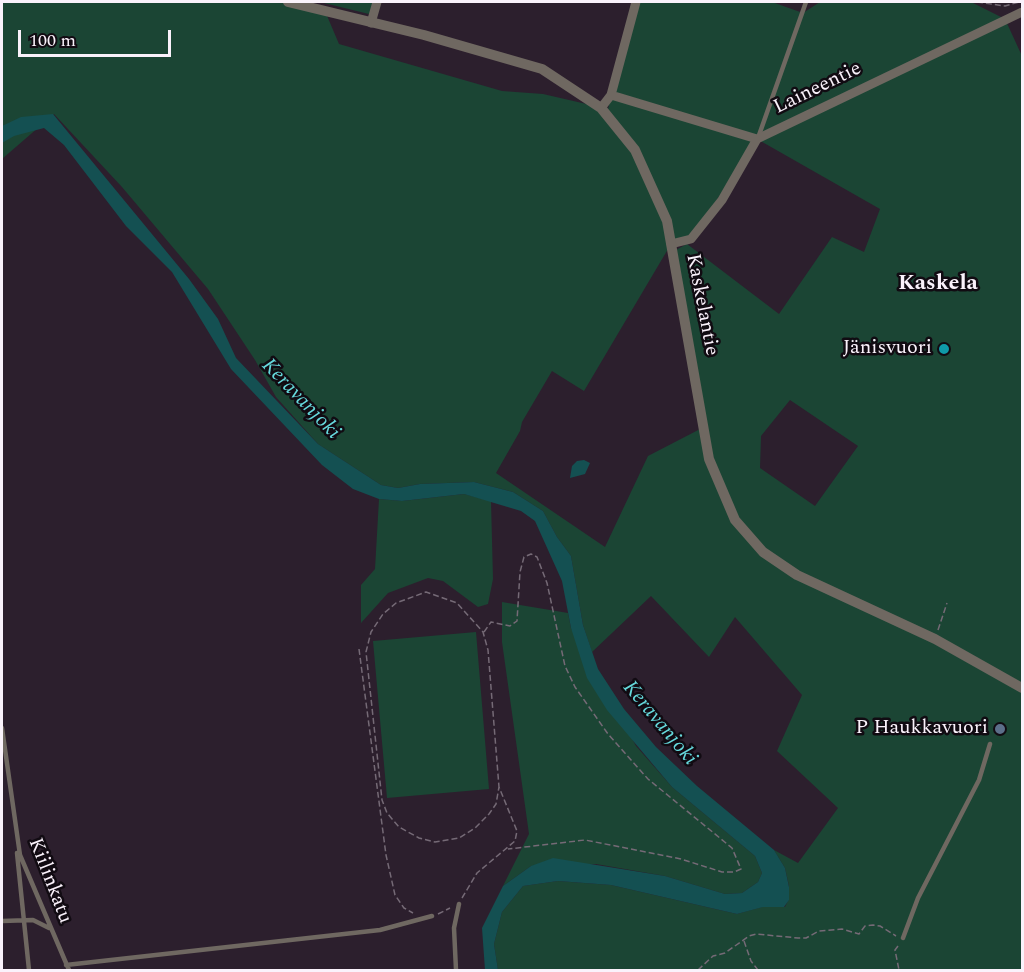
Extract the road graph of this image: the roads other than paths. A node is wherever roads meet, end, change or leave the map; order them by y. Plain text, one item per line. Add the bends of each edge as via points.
1 (288, 2) edge
2 (377, 2) edge
3 (636, 2) edge
4 (806, 2) edge
5 (1023, 12) edge
6 (371, 22) junction
7 (611, 95) junction
8 (601, 108) junction
9 (757, 139) junction
10 (671, 244) junction
11 (1023, 688) edge
12 (2, 728) edge
13 (990, 744) dead end
14 (15, 836) junction
15 (459, 904) road end
16 (432, 916) road end
17 (25, 920) junction
18 (2, 921) edge
19 (51, 930) junction
20 (903, 938) road end
21 (67, 968) edge
22 (29, 970) edge
23 (456, 970) edge

1 - 6 street, Kaskelantie
2 - 6 street
3 - 7 street
4 - 9 lane
5 - 9 street, Laineentie
6 - 8 street, Kaskelantie via 542,69
7 - 8 street
7 - 9 street
8 - 10 street, Kaskelantie via 635,150 667,221
9 - 10 street via 722,200 691,239
10 - 11 street, Kaskelantie via 709,459 735,520 763,552 797,575 934,639
12 - 14 lane, Kiilinkatu
13 - 20 lane via 979,780 918,898
14 - 17 lane
14 - 19 lane, Kiilinkatu
15 - 23 lane via 454,928
16 - 21 lane via 380,930
17 - 18 lane
17 - 19 lane
17 - 22 lane
19 - 21 lane, Kiilinkatu

